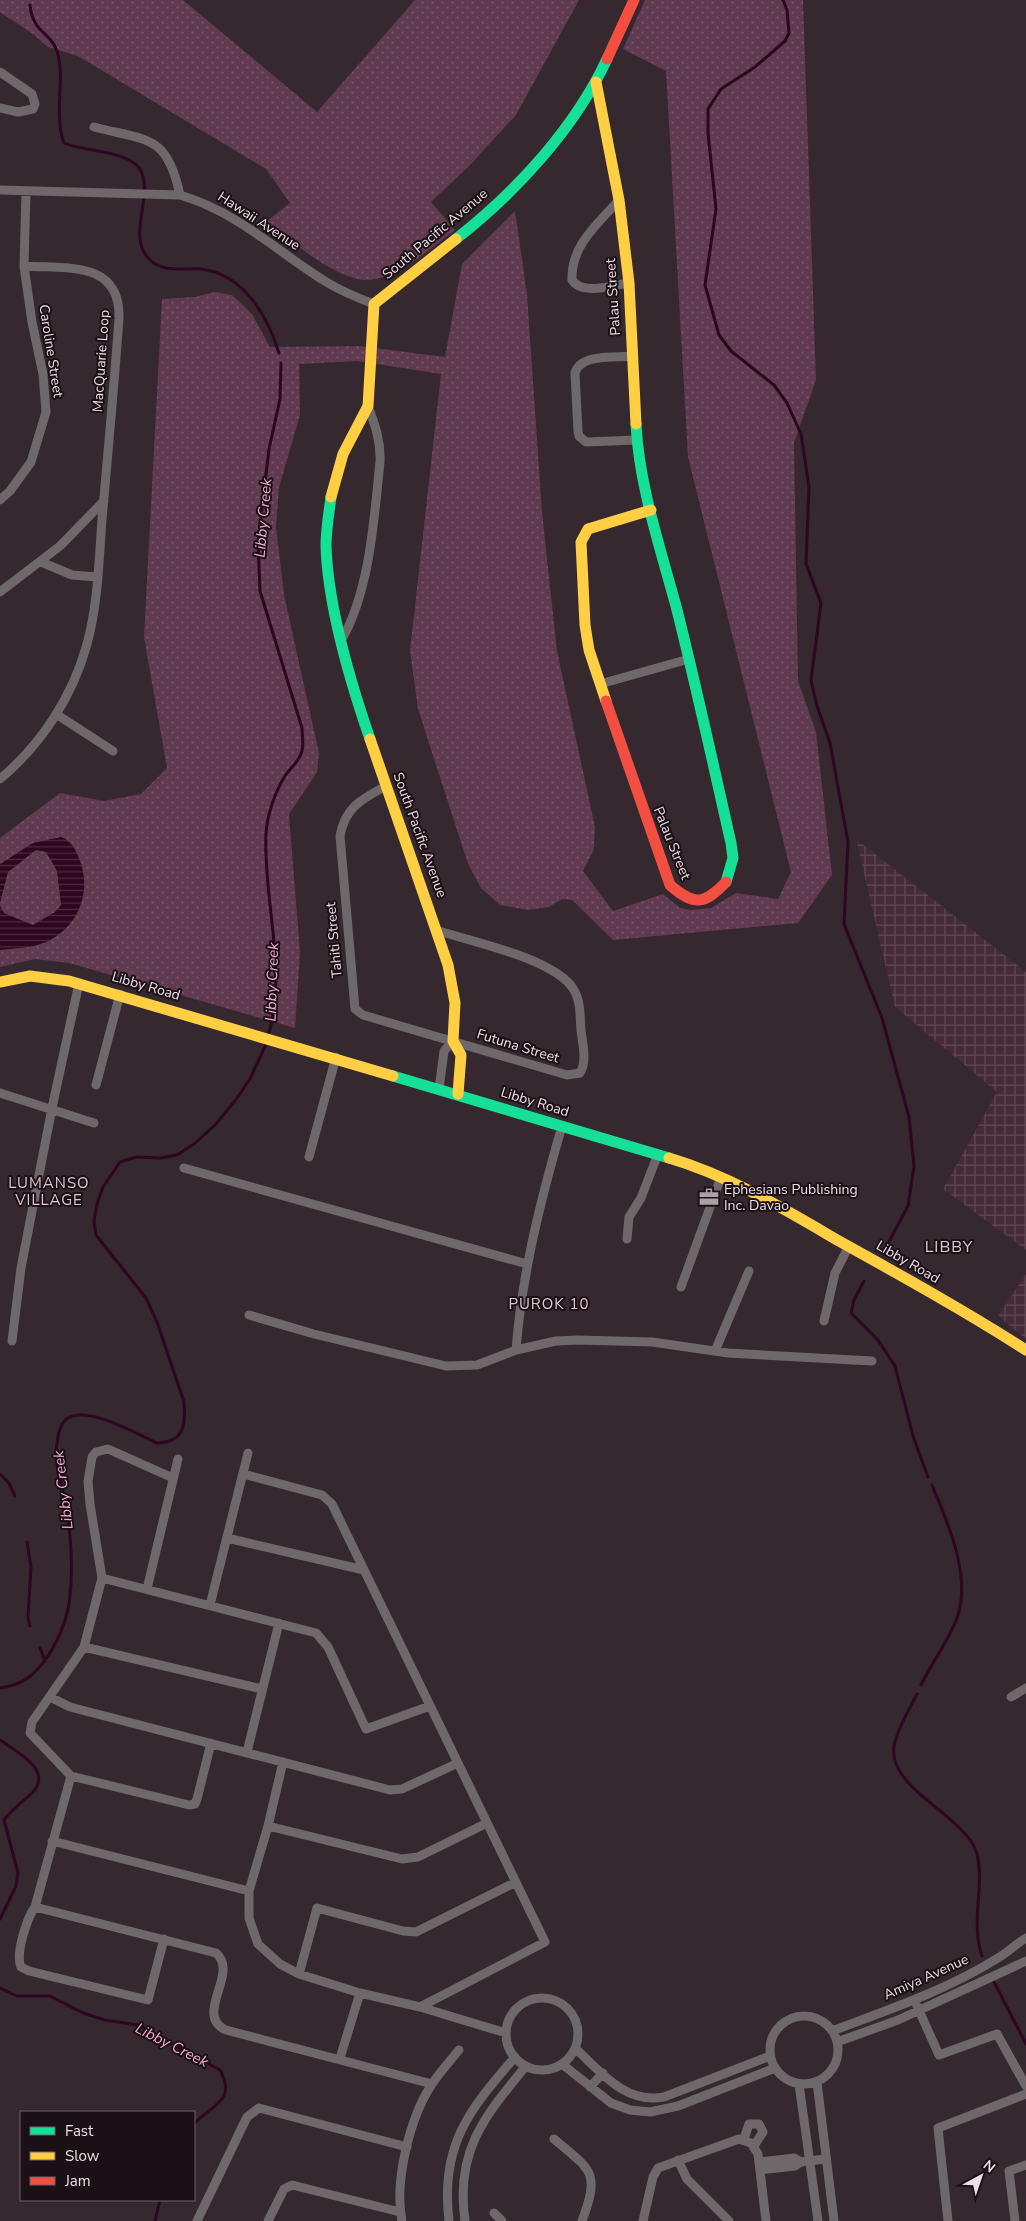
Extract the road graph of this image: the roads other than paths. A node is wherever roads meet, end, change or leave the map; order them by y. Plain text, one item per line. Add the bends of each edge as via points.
1 (634, 0) edge
2 (0, 72) edge
3 (596, 82) junction
4 (0, 108) edge
5 (94, 126) dead end
6 (0, 190) edge
7 (26, 192) junction
8 (180, 196) junction
9 (618, 200) junction
10 (24, 266) junction
11 (629, 283) junction
12 (374, 304) junction
13 (632, 356) junction
14 (368, 406) junction
15 (637, 440) junction
16 (0, 500) edge
17 (104, 501) junction
18 (651, 510) junction
19 (41, 562) junction
20 (97, 577) junction
21 (0, 592) edge
22 (342, 641) junction
23 (689, 659) junction
24 (600, 684) junction
25 (56, 714) junction
26 (113, 751) dead end
27 (0, 779) edge
28 (386, 786) junction
29 (438, 931) junction
30 (0, 982) edge
31 (79, 983) junction
32 (120, 994) junction
33 (453, 1041) junction
34 (336, 1057) junction
35 (96, 1085) dead end
36 (439, 1089) junction
37 (0, 1093) edge
38 (458, 1094) junction
39 (52, 1108) junction
40 (94, 1123) dead end
41 (562, 1126) junction
42 (658, 1154) junction
43 (309, 1157) dead end
44 (184, 1168) dead end
45 (721, 1177) junction
46 (627, 1239) dead end
47 (849, 1246) junction
48 (527, 1264) junction
49 (749, 1271) dead end
50 (681, 1287) dead end
51 (249, 1316) dead end
52 (824, 1321) dead end
53 (12, 1341) dead end
54 (516, 1350) junction
55 (1026, 1350) edge
56 (715, 1352) junction
57 (872, 1361) dead end
58 (248, 1453) dead end
59 (178, 1459) dead end
60 (243, 1474) junction
61 (173, 1478) junction
62 (227, 1538) junction
63 (364, 1570) junction
64 (102, 1578) junction
65 (147, 1589) junction
66 (210, 1605) junction
67 (279, 1622) junction
68 (84, 1646) junction
69 (1026, 1688) edge
70 (262, 1689) junction
71 (50, 1697) junction
72 (1011, 1698) dead end
73 (430, 1706) junction
74 (211, 1743) junction
75 (247, 1752) junction
76 (283, 1762) junction
77 (458, 1763) junction
78 (71, 1776) junction
79 (487, 1823) junction
80 (268, 1826) junction
81 (52, 1841) junction
82 (516, 1882) junction
83 (249, 1891) junction
84 (35, 1907) junction
85 (164, 1938) junction
86 (1026, 1938) edge
87 (1026, 1961) edge
88 (299, 1974) junction
89 (360, 1992) junction
90 (914, 1999) junction
91 (420, 2007) junction
92 (919, 2011) junction
93 (832, 2031) junction
94 (506, 2033) junction
95 (837, 2042) junction
96 (575, 2048) junction
97 (459, 2050) dead end
98 (770, 2056) junction
99 (340, 2058) junction
100 (515, 2058) junction
101 (562, 2064) junction
102 (526, 2066) junction
103 (775, 2068) junction
104 (602, 2073) junction
105 (612, 2082) junction
106 (816, 2082) junction
107 (432, 2084) junction
108 (799, 2084) junction
109 (1026, 2086) edge
110 (590, 2088) junction
111 (1026, 2094) edge
112 (602, 2096) junction
113 (820, 2107) junction
114 (802, 2108) junction
115 (822, 2133) junction
116 (806, 2135) junction
117 (554, 2139) dead end
118 (744, 2139) junction
119 (754, 2146) junction
120 (407, 2147) junction
121 (826, 2159) junction
122 (678, 2160) junction
123 (811, 2160) junction
124 (1026, 2165) edge
125 (760, 2166) junction
126 (494, 2213) dead end
127 (401, 2217) edge
128 (197, 2221) edge
129 (268, 2221) edge
130 (450, 2221) edge
131 (465, 2221) edge
132 (502, 2221) edge
133 (582, 2221) edge
134 (643, 2221) edge
135 (730, 2221) edge
136 (766, 2221) edge
137 (818, 2221) edge
138 (834, 2221) edge
139 (948, 2221) edge
140 (1015, 2221) edge

1 - 3 street, South Pacific Avenue
2 - 4 street via 32,94 35,104 33,109 24,112
3 - 9 street, Palau Street
3 - 12 street, South Pacific Avenue via 577,114 547,151 479,221
5 - 8 street via 159,147 171,162
6 - 7 street, Hawaii Avenue
7 - 8 street, Hawaii Avenue
7 - 10 street, Caroline Street
8 - 12 street, Hawaii Avenue via 206,203 227,214 328,283
9 - 11 street, Palau Street
9 - 11 street via 578,248 571,265 572,280 584,288
10 - 16 street, Caroline Street via 43,374 46,412 31,462 10,492
10 - 17 street, MacQuarie Loop via 94,272 108,281 117,295 119,319
11 - 13 street, Palau Street
12 - 14 street, South Pacific Avenue
13 - 15 street, Palau Street
13 - 15 street via 586,360 579,365 575,373 578,431 586,442
14 - 22 street, South Pacific Avenue via 381,446 378,483 361,596
14 - 22 street, South Pacific Avenue via 343,454 330,498 326,544 328,570
15 - 18 street, Palau Street
17 - 19 street
17 - 20 street, MacQuarie Loop
18 - 23 street, Palau Street
18 - 24 street, Palau Street via 591,527 583,534 586,636
19 - 20 street via 62,572
19 - 21 street
20 - 25 street, MacQuarie Loop via 88,643
22 - 28 street, South Pacific Avenue via 357,702
23 - 24 street
23 - 24 street, Palau Street via 733,858 728,880 711,898 703,901 684,898 670,885
25 - 26 street
25 - 27 street, MacQuarie Loop via 46,732 21,762
28 - 29 street, South Pacific Avenue
28 - 33 street, Tahiti Street via 351,809 343,821 340,836 354,1006 363,1015
29 - 33 street, South Pacific Avenue via 454,986 456,1016
29 - 33 street, Futuna Street via 536,962 568,982 577,997 583,1067 580,1072 568,1076
30 - 31 street, Libby Road via 32,975
31 - 32 street, Libby Road
31 - 39 street
32 - 34 street, Libby Road
32 - 35 street
33 - 36 street, South Pacific Avenue via 444,1051
33 - 38 street, South Pacific Avenue via 461,1055
34 - 36 street, Libby Road
34 - 43 street
36 - 38 street, Libby Road
37 - 39 street
38 - 41 street, Libby Road
39 - 40 street
39 - 53 street
41 - 42 street, Libby Road
41 - 48 street
42 - 45 street, Libby Road
42 - 46 street via 641,1198 629,1217
44 - 48 street
45 - 47 street, Libby Road
45 - 50 street
47 - 52 street via 835,1273
47 - 55 street, Libby Road
48 - 54 street
49 - 56 street
51 - 54 street via 446,1366 477,1365
54 - 56 street via 556,1341 578,1340 652,1342
56 - 57 street
58 - 60 street
59 - 61 street
60 - 62 street
60 - 63 street via 326,1498 332,1504
61 - 64 street via 108,1449 96,1452 92,1457 88,1481
61 - 65 street
62 - 63 street
62 - 66 street
63 - 73 street
64 - 65 street
64 - 68 street
65 - 66 street
66 - 67 street
67 - 70 street
67 - 73 street via 309,1630 326,1642 366,1729
68 - 70 street
68 - 71 street
69 - 72 street
70 - 75 street
71 - 74 street via 70,1707
71 - 78 street via 32,1722 30,1733
73 - 77 street
74 - 75 street
74 - 78 street via 197,1799 192,1805
75 - 76 street
76 - 77 street via 390,1790 402,1788
76 - 80 street
77 - 79 street
78 - 81 street
79 - 80 street via 418,1857 402,1859
79 - 82 street
80 - 83 street
81 - 83 street
81 - 84 street
82 - 88 street via 416,1932 316,1908
82 - 91 street via 545,1942
83 - 88 street via 249,1918 258,1944 280,1964
84 - 85 street
84 - 85 street via 26,1924 19,1959 21,1967 130,1996 148,2000
85 - 99 street via 207,1949 221,1958 223,1968 213,2016 216,2025
86 - 90 street, Amiya Avenue via 996,1960
87 - 92 street, Amiya Avenue
88 - 89 street
89 - 91 street
89 - 99 street
90 - 92 street
90 - 93 street, Amiya Avenue
91 - 94 street
92 - 95 street, Amiya Avenue
92 - 109 street via 939,2055 997,2034
93 - 95 street
93 - 98 street via 811,2017 787,2020 775,2032
94 - 96 street via 512,2015 526,2002 554,2000 563,2005 575,2020 578,2039
94 - 100 street
95 - 106 street via 834,2066
96 - 101 street
96 - 104 street
97 - 107 street
98 - 103 street
98 - 105 street via 656,2098 637,2097
99 - 107 street
100 - 102 street
100 - 130 street via 474,2106 459,2136 447,2189
101 - 102 street via 544,2070
101 - 110 street
102 - 131 street via 487,2114 473,2141 462,2190
103 - 108 street via 785,2078
103 - 112 street via 658,2111 630,2110
104 - 105 street
104 - 110 street
105 - 112 street
106 - 108 street
106 - 113 street
107 - 120 street
108 - 114 street
110 - 112 street
111 - 139 street via 938,2128
113 - 114 street
113 - 115 street
114 - 116 street
115 - 116 street
115 - 121 street
116 - 123 street
117 - 133 street via 590,2174 592,2191
118 - 119 street
118 - 119 street via 750,2124 759,2124 763,2132
118 - 122 street
119 - 125 street
120 - 127 street via 403,2163
120 - 128 street via 259,2108 247,2117
121 - 123 street
121 - 138 street
122 - 134 street via 656,2170
122 - 135 street via 687,2179
123 - 125 street via 795,2166
123 - 137 street
124 - 140 street via 1010,2171
125 - 136 street
126 - 132 street
127 - 129 street via 292,2185 284,2190

